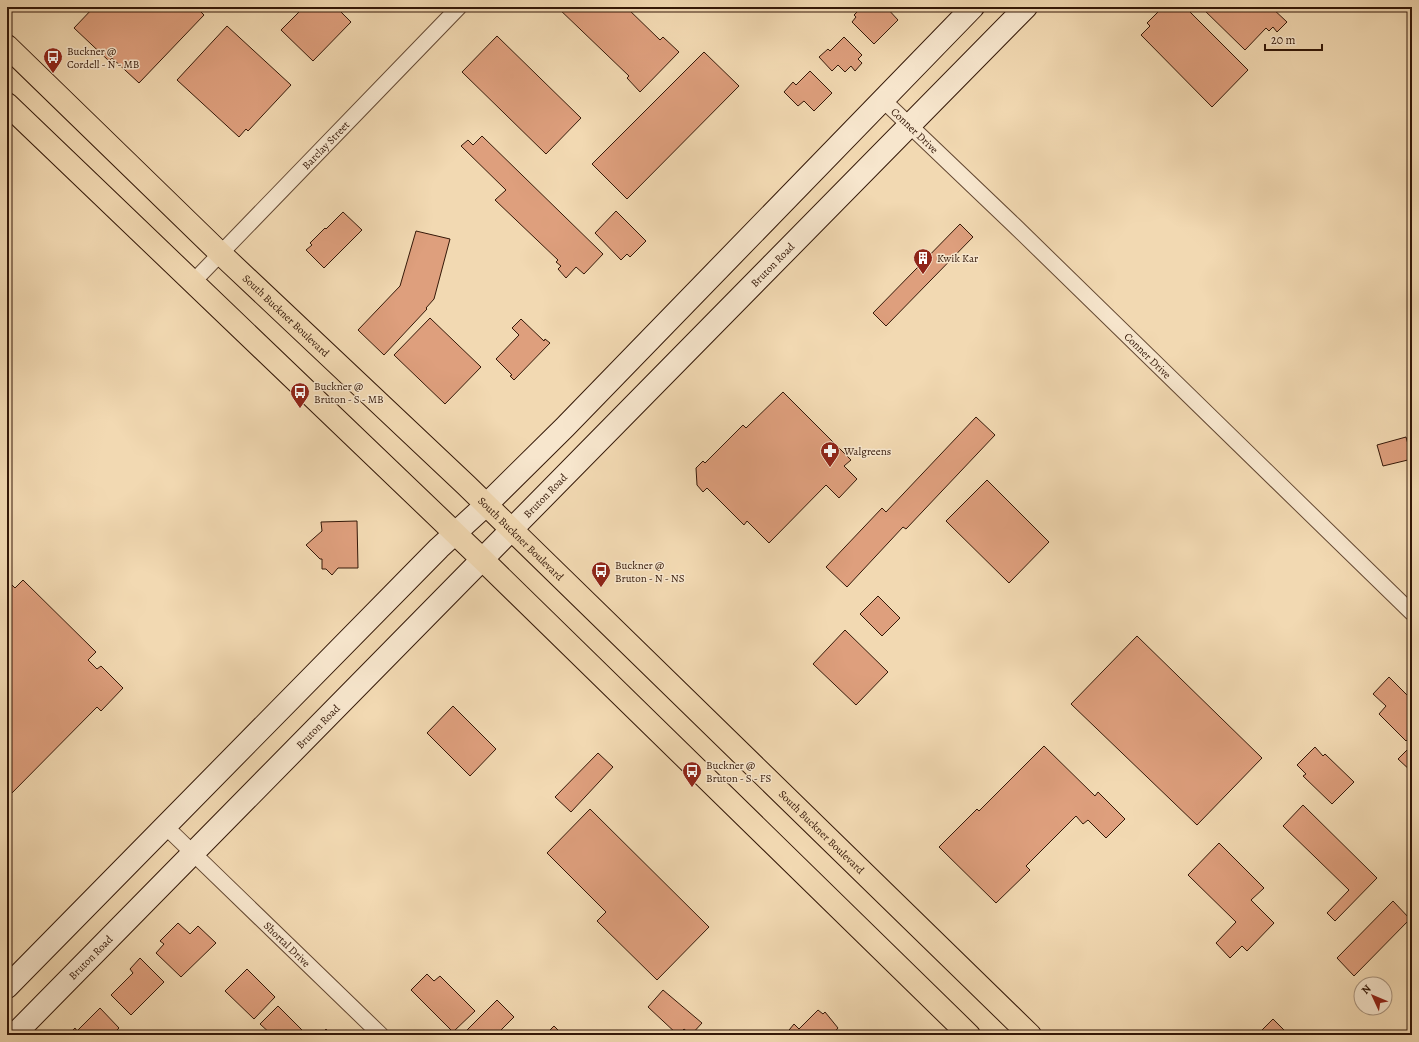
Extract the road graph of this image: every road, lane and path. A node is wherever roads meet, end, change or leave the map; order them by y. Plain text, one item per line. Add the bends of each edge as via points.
1 (459, 7) edge
2 (973, 7) edge
3 (1017, 10) edge
4 (7, 46) edge
5 (882, 100) junction
6 (7, 104) edge
7 (910, 126) junction
8 (220, 254) junction
9 (192, 283) junction
10 (486, 505) junction
11 (512, 530) junction
12 (456, 534) junction
13 (483, 560) junction
14 (1412, 613) edge
15 (165, 826) junction
16 (193, 854) junction
17 (7, 987) edge
18 (14, 1035) edge
19 (381, 1035) edge
20 (969, 1035) edge
21 (1030, 1035) edge

1 - 8 street, Barclay Street
2 - 5 main road
3 - 7 main road, Bruton Road
4 - 8 main road, South Buckner Boulevard
5 - 7 street, Conner Drive
5 - 10 main road
6 - 9 main road
7 - 11 main road, Bruton Road
7 - 14 street, Conner Drive
8 - 9 street, Barclay Street
8 - 10 main road, South Buckner Boulevard
9 - 12 main road
10 - 11 main road, South Buckner Boulevard
10 - 12 main road
11 - 13 main road, Bruton Road
11 - 21 main road, South Buckner Boulevard
12 - 13 main road
12 - 15 main road via 439,548
13 - 16 main road, Bruton Road
13 - 20 main road
15 - 16 street, Shortal Drive
15 - 17 main road
16 - 18 main road, Bruton Road
16 - 19 street, Shortal Drive

